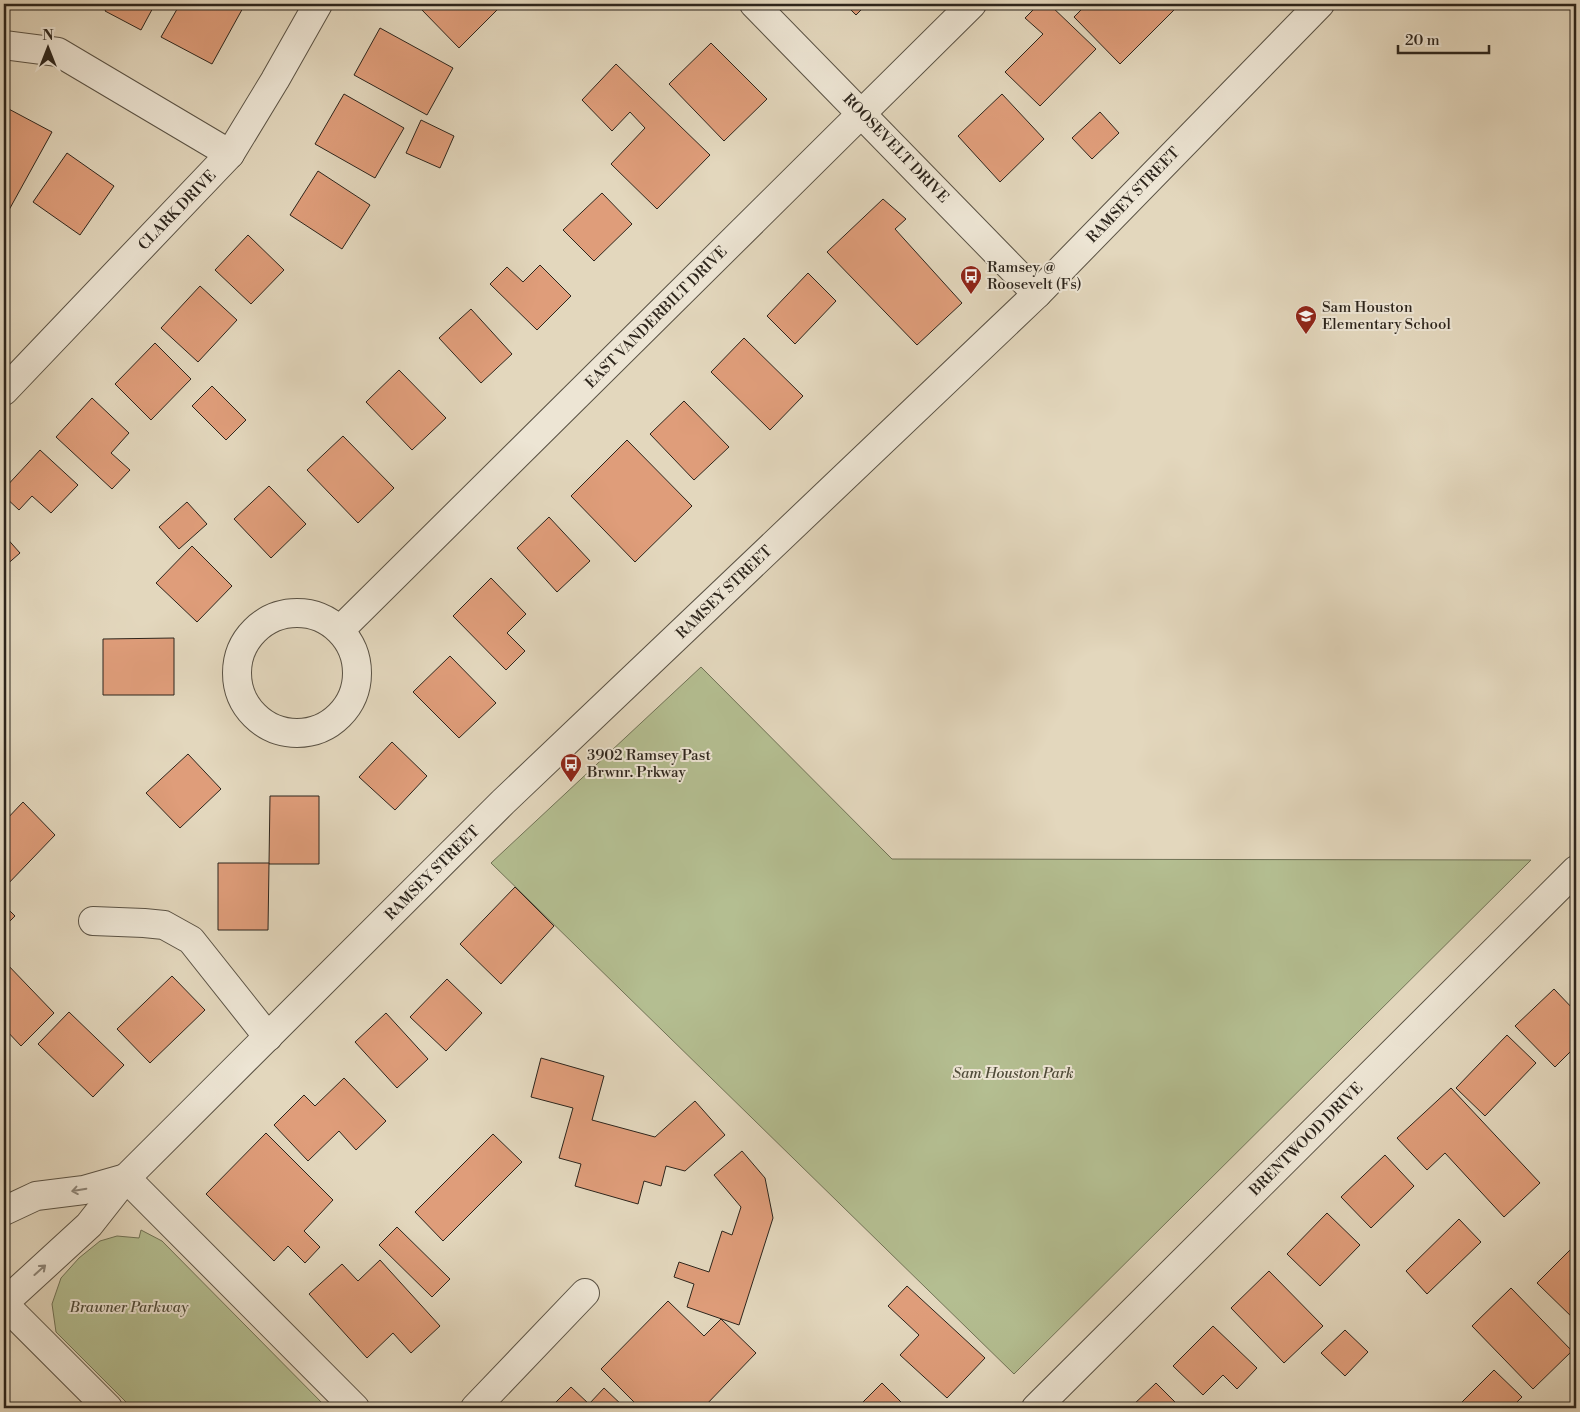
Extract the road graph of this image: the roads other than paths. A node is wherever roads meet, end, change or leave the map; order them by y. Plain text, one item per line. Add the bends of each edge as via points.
1 (318, 4) edge
2 (754, 4) edge
3 (972, 4) edge
4 (1320, 4) edge
5 (4, 45) edge
6 (861, 112) junction
7 (230, 154) junction
8 (1037, 294) junction
9 (4, 391) edge
10 (340, 630) junction
11 (1576, 870) edge
12 (93, 921) dead end
13 (268, 1037) junction
14 (126, 1178) junction
15 (4, 1211) edge
16 (585, 1293) dead end
17 (4, 1303) edge
18 (108, 1408) edge
19 (354, 1408) edge
20 (474, 1408) edge
21 (1036, 1408) edge

1 - 7 street, CLARK DRIVE
2 - 6 street, ROOSEVELT DRIVE
3 - 6 street, EAST VANDERBILT DRIVE
4 - 8 street, RAMSEY STREET
5 - 7 street via 58,52
6 - 8 street, ROOSEVELT DRIVE
6 - 10 street, EAST VANDERBILT DRIVE
7 - 9 street, CLARK DRIVE
8 - 13 street, RAMSEY STREET via 503,802
10 - 10 street via 327,620 310,614 276,616 261,624 240,652 236,669 244,702 254,716 284,732 318,730 334,722 346,709 358,677 357,660 351,644
11 - 21 street, BRENTWOOD DRIVE
12 - 13 street via 164,925 191,940
13 - 14 street, RAMSEY STREET
14 -> 15 street, RAMSEY STREET via 84,1190 36,1196
17 -> 14 street, RAMSEY STREET via 89,1225
14 - 19 street
16 - 20 street
17 - 18 street

